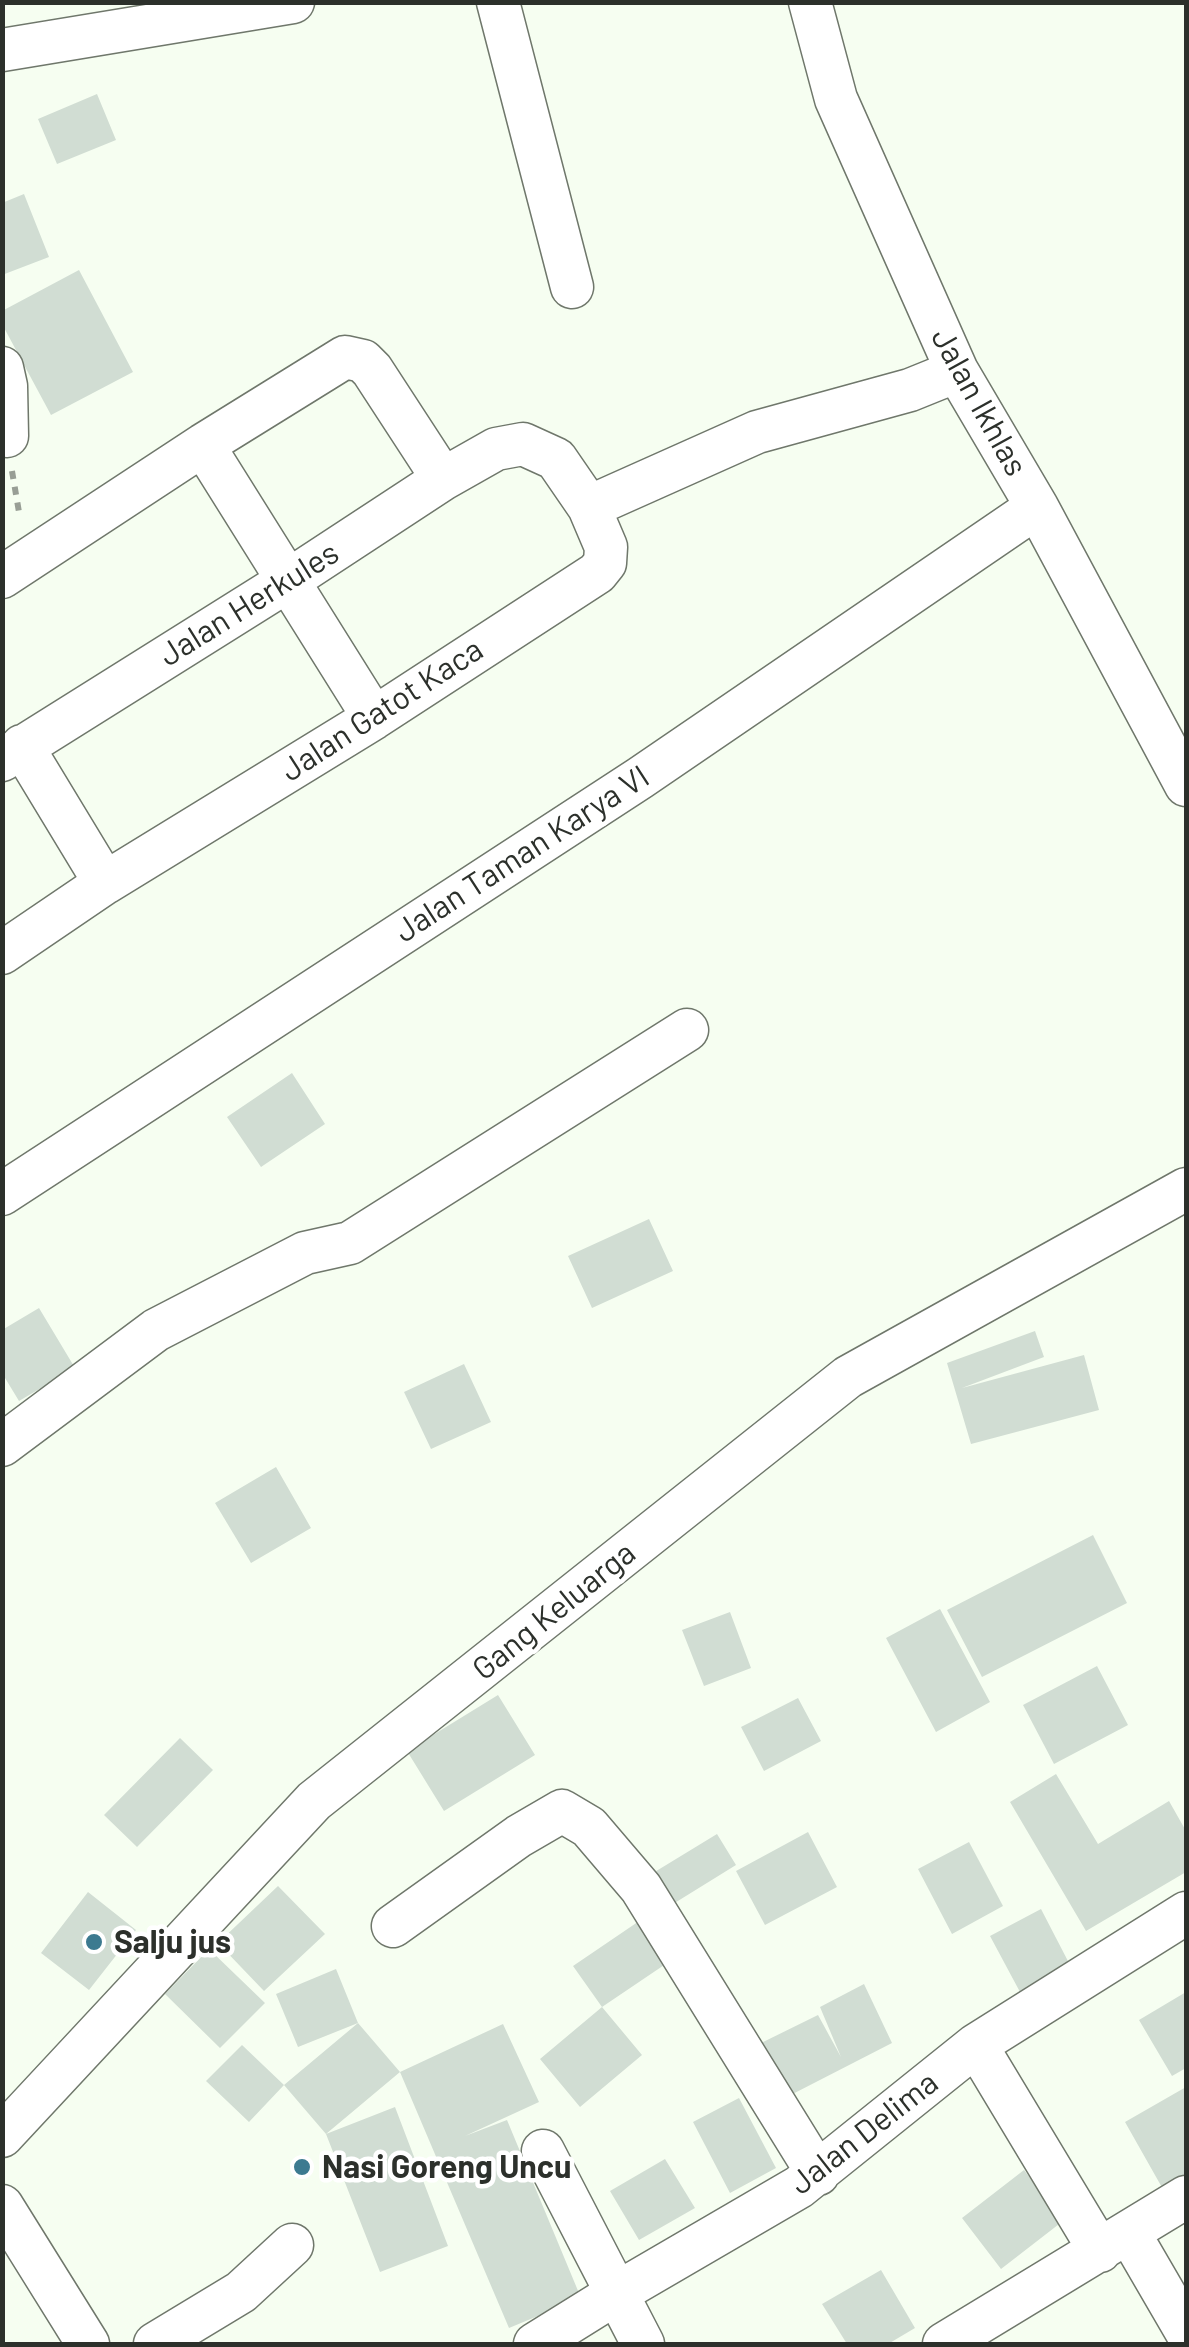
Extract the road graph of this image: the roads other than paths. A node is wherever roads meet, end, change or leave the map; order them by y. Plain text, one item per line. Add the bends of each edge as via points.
1 (294, 2) edge
2 (498, 2) edge
3 (810, 2) edge
4 (2, 50) edge
5 (572, 287) dead end
6 (2, 368) edge
7 (957, 371) junction
8 (6, 436) road end
9 (203, 445) junction
10 (496, 449) joint
11 (443, 479) junction
12 (589, 507) junction
13 (1037, 507) junction
14 (17, 554) edge
15 (289, 580) junction
16 (374, 718) junction
17 (12, 753) edge
18 (1186, 785) edge
19 (105, 883) junction
20 (2, 952) edge
21 (686, 1030) dead end
22 (1186, 1189) edge
23 (2, 1194) edge
24 (2, 1445) edge
25 (1186, 1913) edge
26 (393, 1926) dead end
27 (976, 2044) junction
28 (2, 2136) edge
29 (543, 2151) dead end
30 (818, 2174) junction
31 (1186, 2197) edge
32 (2, 2206) edge
33 (1115, 2242) junction
34 (292, 2245) dead end
35 (616, 2293) junction
36 (1186, 2332) edge
37 (88, 2344) edge
38 (156, 2344) edge
39 (535, 2344) edge
40 (643, 2344) edge
41 (944, 2344) edge

1 - 4 street
2 - 5 street
3 - 7 street, Jalan Ikhlas via 836,99
6 - 8 street
7 - 12 street via 757,432
7 - 13 street, Jalan Ikhlas
9 - 11 street via 355,357 372,370
9 - 14 street
9 - 15 street
10 - 11 street, Jalan Herkules
10 - 12 street, Jalan Gatot Kaca via 523,444 542,450 556,459
11 - 15 street, Jalan Herkules
12 - 16 street, Jalan Gatot Kaca via 606,547 606,563 596,573
13 - 18 street, Jalan Ikhlas
13 - 23 street, Jalan Taman Karya VI via 640,778
15 - 16 street
15 - 17 street, Jalan Herkules
16 - 19 street, Jalan Gatot Kaca
17 - 19 street
19 - 20 street, Jalan Gatot Kaca
21 - 24 street via 350,1244 305,1253 156,1330
22 - 28 street, Gang Keluarga via 848,1376 314,1801
25 - 27 street, Jalan Delima
26 - 30 street via 562,1811 589,1827 641,1888
27 - 30 street, Jalan Delima
27 - 33 street
29 - 35 street
30 - 35 street, Jalan Delima
31 - 33 street
32 - 37 street
33 - 36 street
33 - 41 street
34 - 38 street via 241,2292
35 - 39 street, Jalan Delima
35 - 40 street

